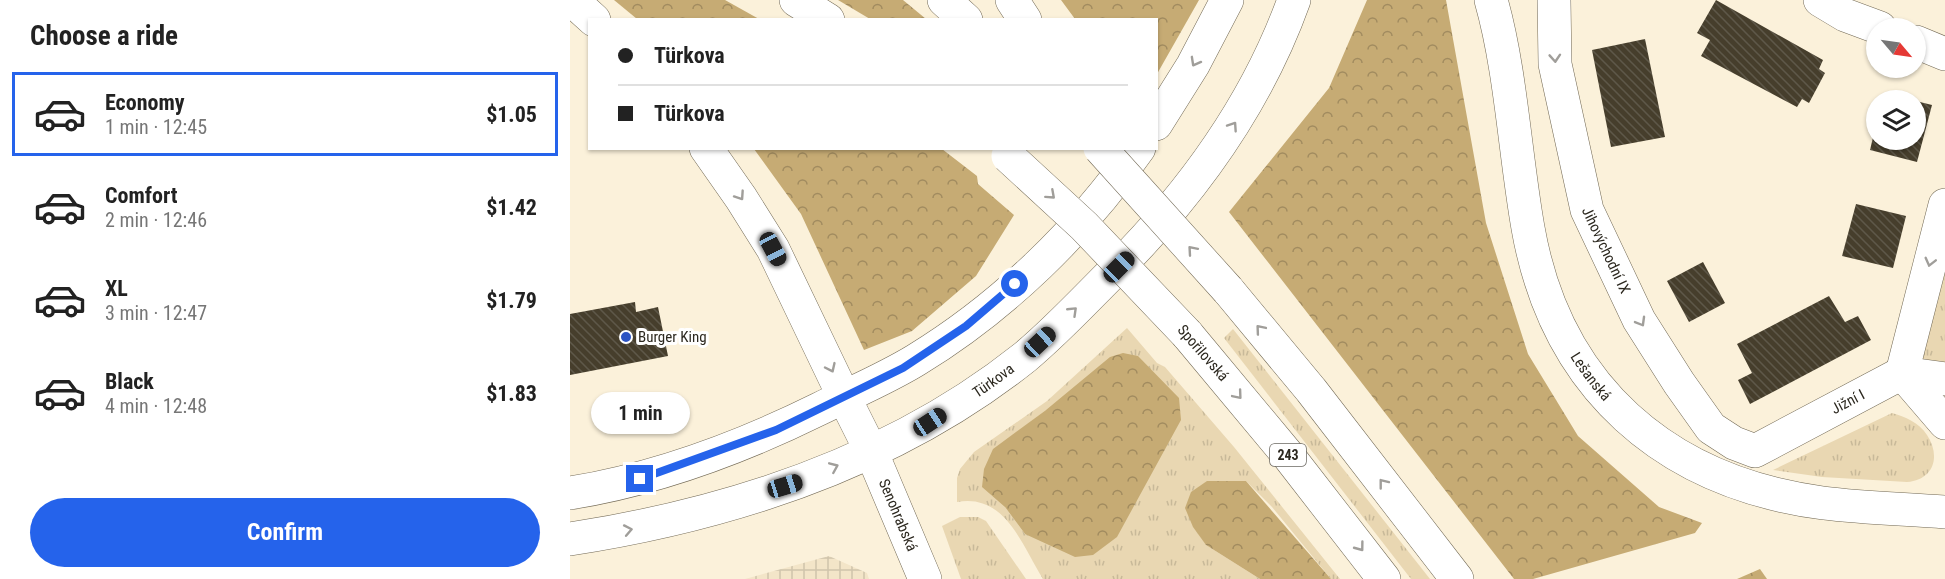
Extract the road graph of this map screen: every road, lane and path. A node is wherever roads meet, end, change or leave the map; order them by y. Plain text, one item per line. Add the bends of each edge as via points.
1 (572, 0) edge
2 (796, 0) edge
3 (944, 0) edge
4 (1012, 0) edge
5 (1227, 0) edge
6 (1294, 0) edge
7 (1491, 0) edge
8 (1554, 0) edge
9 (1821, 0) edge
10 (592, 18) edge
11 (825, 18) edge
12 (964, 18) edge
13 (1024, 18) edge
14 (1866, 23) edge
15 (1926, 46) edge
16 (1945, 54) edge
17 (1158, 121) edge
18 (707, 150) edge
19 (1102, 150) edge
20 (1117, 150) edge
21 (1138, 150) edge
22 (1003, 152) edge
23 (1945, 205) edge
24 (1157, 210) junction
25 (1902, 373) junction
26 (1945, 379) edge
27 (844, 397) junction
28 (1945, 423) edge
29 (871, 451) junction
30 (1755, 451) joint
31 (570, 493) edge
32 (1945, 512) edge
33 (570, 539) edge
34 (926, 579) edge
35 (1384, 579) edge
36 (1457, 579) edge

1 - 10 main road
2 - 11 main road
3 - 12 main road
4 - 13 main road
5 -> 17 main road
29 -> 6 main road, Türkova via 930,422 1026,356 1151,234 1199,174 1251,98
7 - 32 main road, Lešanská via 1528,230 1545,294 1590,380 1617,411 1654,441 1691,463 1760,490 1822,502
8 -> 30 main road, Jihovýchodní IX via 1555,64 1587,210 1639,320 1711,429
9 - 14 main road
15 - 16 main road
18 -> 27 main road, Senohrabská via 773,249
19 - 24 main road, bridge
20 - 24 main road, bridge
21 - 27 main road via 1074,231 966,326 903,368
22 -> 35 main road, Spořilovská / 243, bridge via 1084,225 1187,334
23 -> 25 main road
36 -> 24 main road, bridge via 1311,390
25 - 26 main road
25 - 28 main road
25 - 30 main road, Jižní I
27 - 29 main road, Senohrabská
27 - 31 main road via 776,430 656,475
33 -> 29 main road, Türkova via 681,518 799,482
29 - 34 main road, Senohrabská

